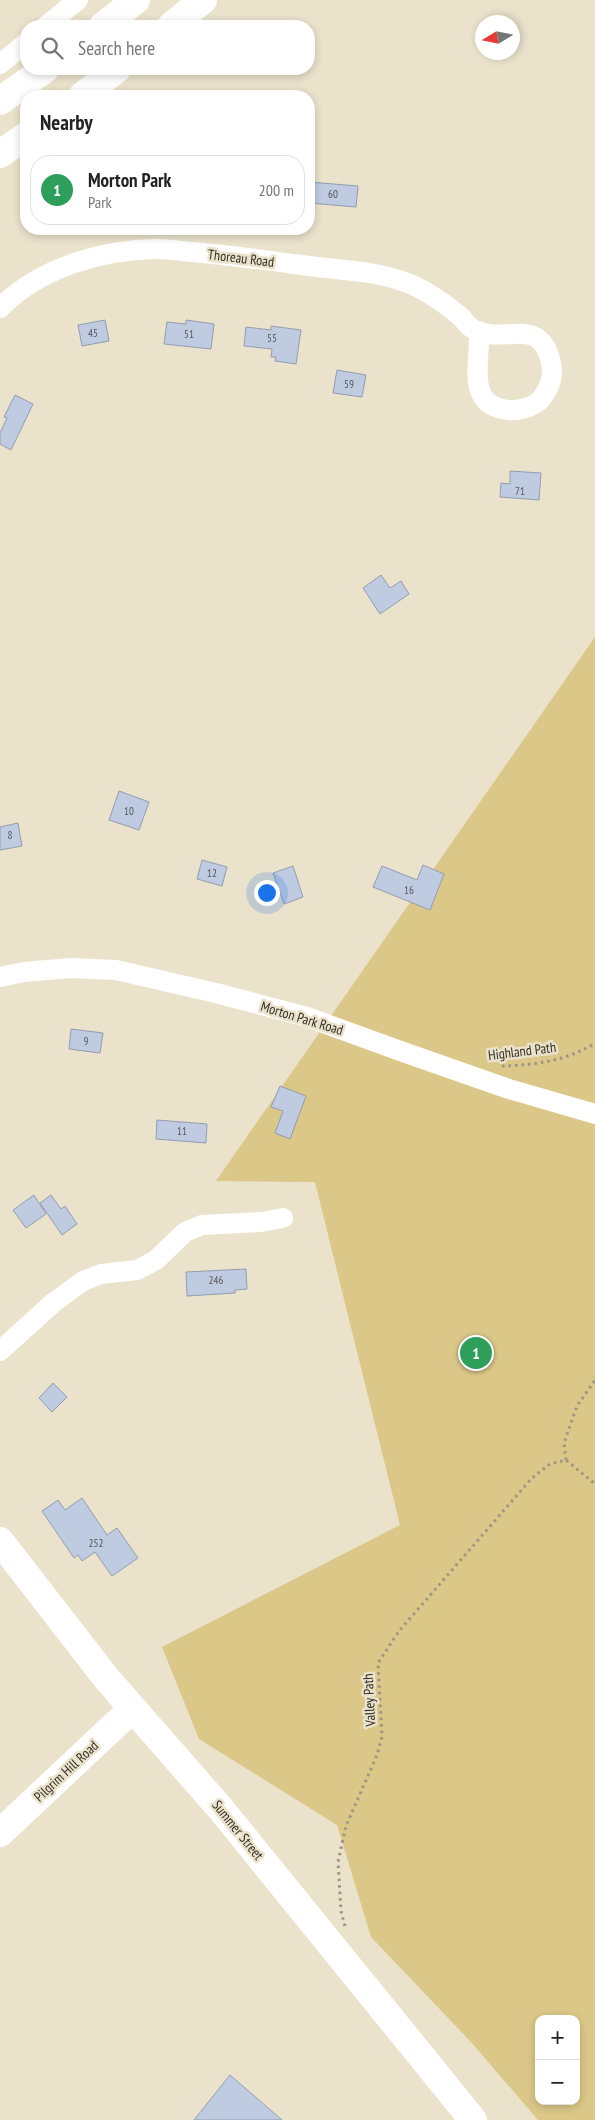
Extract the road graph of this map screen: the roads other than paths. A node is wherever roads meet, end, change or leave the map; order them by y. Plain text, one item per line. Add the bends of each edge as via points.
1 (78, 0) edge
2 (136, 0) edge
3 (203, 0) edge
4 (53, 20) edge
5 (110, 20) edge
6 (178, 20) edge
7 (20, 48) edge
8 (0, 64) edge
9 (37, 75) edge
10 (109, 75) edge
11 (90, 90) edge
12 (0, 101) edge
13 (20, 140) edge
14 (0, 154) edge
15 (0, 308) edge
16 (479, 332) junction
17 (0, 976) edge
18 (595, 1114) edge
19 (283, 1218) dead end
20 (0, 1351) edge
21 (0, 1541) edge
22 (132, 1709) junction
23 (0, 1833) edge
24 (473, 2120) edge

1 - 4 street
2 - 5 main road
3 - 6 main road
7 - 8 street
9 - 12 main road
10 - 11 main road
13 - 14 main road
15 - 16 street, Thoreau Road via 35,280 52,272 94,258 156,249 228,255 402,281 433,296
16 - 16 street via 524,333 534,336 543,345 552,365 552,378 540,400 526,408 512,410 497,408 484,398 476,374
17 - 18 street, Morton Park Road via 70,968 116,970 216,993 307,1016 509,1089
19 - 20 street via 202,1225 185,1232 156,1260 137,1270 101,1274 83,1281 53,1303
21 - 22 main road, Summer Street
22 - 23 main road, Pilgrim Hill Road
22 - 24 main road, Summer Street via 220,1808

